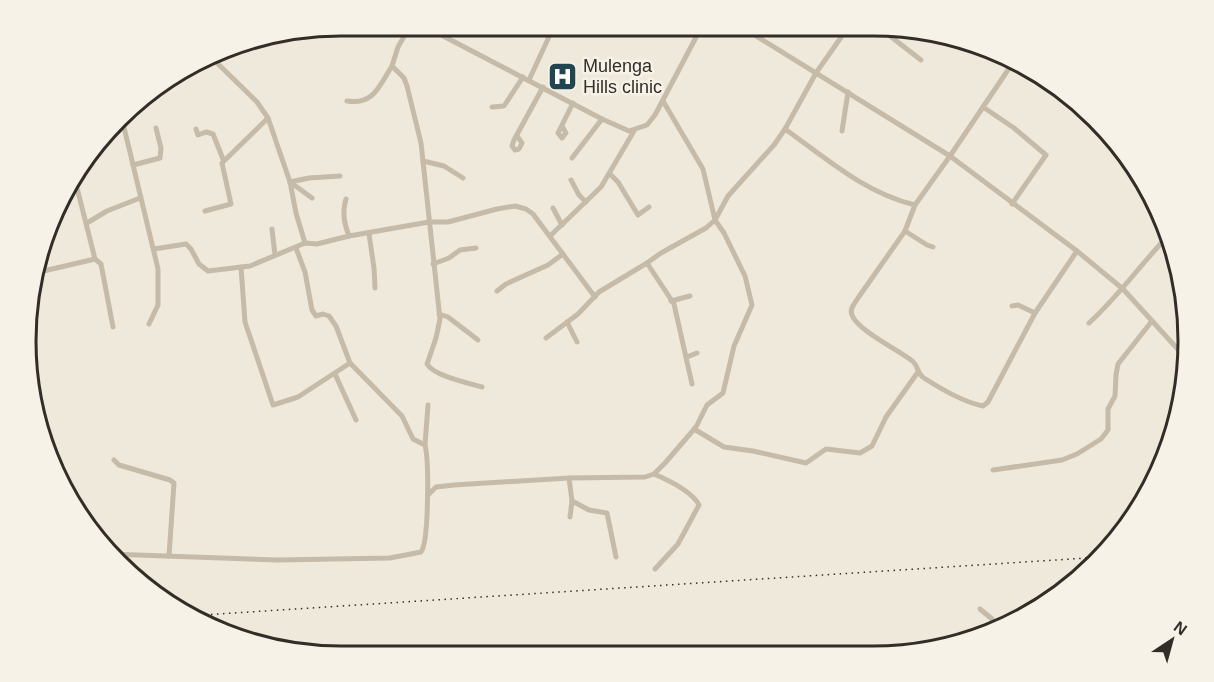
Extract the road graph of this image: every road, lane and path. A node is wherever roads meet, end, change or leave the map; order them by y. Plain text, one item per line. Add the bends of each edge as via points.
1 (404, 36) edge
2 (444, 36) edge
3 (549, 36) edge
4 (697, 36) edge
5 (756, 36) edge
6 (842, 36) edge
7 (891, 37) edge
8 (921, 60) dead end
9 (216, 62) edge
10 (392, 66) junction
11 (1009, 68) edge
12 (816, 73) junction
13 (526, 78) junction
14 (543, 87) junction
15 (848, 92) junction
16 (347, 101) dead end
17 (663, 101) junction
18 (573, 103) junction
19 (492, 107) dead end
20 (983, 107) junction
21 (268, 118) junction
22 (602, 119) junction
23 (124, 126) edge
24 (562, 126) dead end
25 (156, 128) dead end
26 (196, 129) dead end
27 (785, 129) junction
28 (634, 131) junction
29 (842, 131) dead end
30 (517, 136) dead end
31 (950, 156) junction
32 (572, 158) dead end
33 (223, 159) junction
34 (423, 161) junction
35 (133, 165) junction
36 (610, 174) junction
37 (340, 176) dead end
38 (463, 178) dead end
39 (571, 180) dead end
40 (290, 182) junction
41 (77, 188) edge
42 (140, 198) junction
43 (312, 198) dead end
44 (346, 199) dead end
45 (586, 202) junction
46 (1012, 204) junction
47 (915, 205) junction
48 (650, 207) dead end
49 (553, 208) dead end
50 (205, 211) dead end
51 (715, 220) junction
52 (429, 222) junction
53 (87, 223) junction
54 (562, 225) junction
55 (272, 230) dead end
56 (905, 231) junction
57 (369, 234) junction
58 (349, 236) junction
59 (550, 236) junction
60 (305, 243) junction
61 (1162, 243) edge
62 (933, 247) dead end
63 (296, 248) junction
64 (476, 248) dead end
65 (154, 249) junction
66 (1077, 251) junction
67 (563, 254) junction
68 (275, 255) junction
69 (95, 259) junction
70 (647, 263) junction
71 (433, 264) junction
72 (241, 267) junction
73 (44, 271) edge
74 (375, 288) dead end
75 (1123, 289) junction
76 (497, 291) dead end
77 (690, 296) dead end
78 (595, 297) junction
79 (671, 301) junction
80 (1012, 306) dead end
81 (1035, 313) junction
82 (439, 314) junction
83 (1152, 321) junction
84 (567, 322) junction
85 (1089, 323) dead end
86 (149, 324) dead end
87 (113, 327) dead end
88 (546, 338) dead end
89 (478, 340) dead end
90 (578, 342) dead end
91 (1178, 349) edge
92 (697, 354) dead end
93 (687, 357) junction
94 (350, 363) junction
95 (918, 372) junction
96 (335, 374) junction
97 (692, 384) dead end
98 (482, 387) dead end
99 (428, 405) dead end
100 (356, 420) dead end
101 (694, 429) junction
102 (425, 445) junction
103 (114, 460) dead end
104 (993, 470) dead end
105 (654, 474) junction
106 (569, 478) junction
107 (429, 494) junction
108 (572, 501) junction
109 (570, 517) dead end
110 (123, 554) edge
111 (169, 556) junction
112 (616, 557) dead end
113 (655, 569) dead end
114 (980, 609) dead end
115 (993, 622) edge

1 - 10 street
2 - 13 street
3 - 13 street
4 - 17 street
5 - 12 street
6 - 12 street
7 - 8 street
9 - 21 street
10 - 16 street via 367,100
10 - 34 street via 407,86
11 - 20 street
12 - 15 street
12 - 27 street
13 - 14 street
13 - 19 street via 504,106
14 - 18 street
14 - 30 street
15 - 29 street
15 - 31 street
17 - 28 street via 647,125
17 - 51 street via 703,169
18 - 22 street
18 - 24 street
20 - 31 street
20 - 46 street via 1046,155
21 - 33 street
21 - 40 street
22 - 28 street
22 - 32 street
23 - 35 street
25 - 35 street via 160,158
26 - 33 street via 198,135 213,134
27 - 47 street via 847,175 895,200
27 - 51 street via 733,190
28 - 36 street
31 - 46 street
31 - 47 street
33 - 50 street via 231,204
34 - 38 street via 444,166
34 - 52 street
35 - 42 street
36 - 45 street
36 - 48 street via 638,215
37 - 40 street
39 - 45 street
40 - 43 street
40 - 60 street
41 - 53 street
42 - 53 street
42 - 65 street
44 - 58 street via 344,223
45 - 54 street
46 - 66 street
47 - 56 street
49 - 54 street
51 - 70 street
51 - 101 street via 745,276 752,305 735,346 723,393 707,405
52 - 57 street
52 - 59 street via 448,222 515,206 533,214
52 - 71 street
53 - 69 street
54 - 59 street
55 - 68 street
56 - 62 street
56 - 95 street via 851,312 865,329 914,362
57 - 58 street
57 - 74 street
58 - 60 street
59 - 67 street
60 - 63 street
61 - 75 street
63 - 68 street
63 - 94 street via 312,310 316,316 329,316
64 - 71 street via 460,250
65 - 72 street via 189,246 208,271
65 - 86 street via 159,296
66 - 75 street
66 - 81 street
67 - 76 street
67 - 78 street
68 - 72 street
69 - 73 street
69 - 87 street via 101,264
70 - 78 street
70 - 79 street
71 - 82 street
72 - 96 street via 245,322 273,405 290,401
75 - 83 street
75 - 85 street
77 - 79 street
78 - 84 street
79 - 93 street
80 - 81 street
81 - 95 street via 985,404 955,395
82 - 89 street
82 - 98 street via 429,368
83 - 91 street
83 - 104 street via 1118,364 1115,396 1108,409 1108,430 1101,439 1062,460
84 - 88 street
84 - 90 street
92 - 93 street
93 - 97 street
94 - 96 street
94 - 102 street via 402,416 413,439
95 - 101 street via 886,417 872,446 860,453 826,449 806,463 724,447
96 - 100 street
99 - 102 street
101 - 105 street
102 - 107 street
103 - 111 street via 174,483
105 - 106 street
105 - 113 street via 699,505 678,544
106 - 107 street via 441,486
106 - 108 street
107 - 111 street via 423,549 410,556 278,560
108 - 109 street
108 - 112 street via 607,513
110 - 111 street
114 - 115 street

